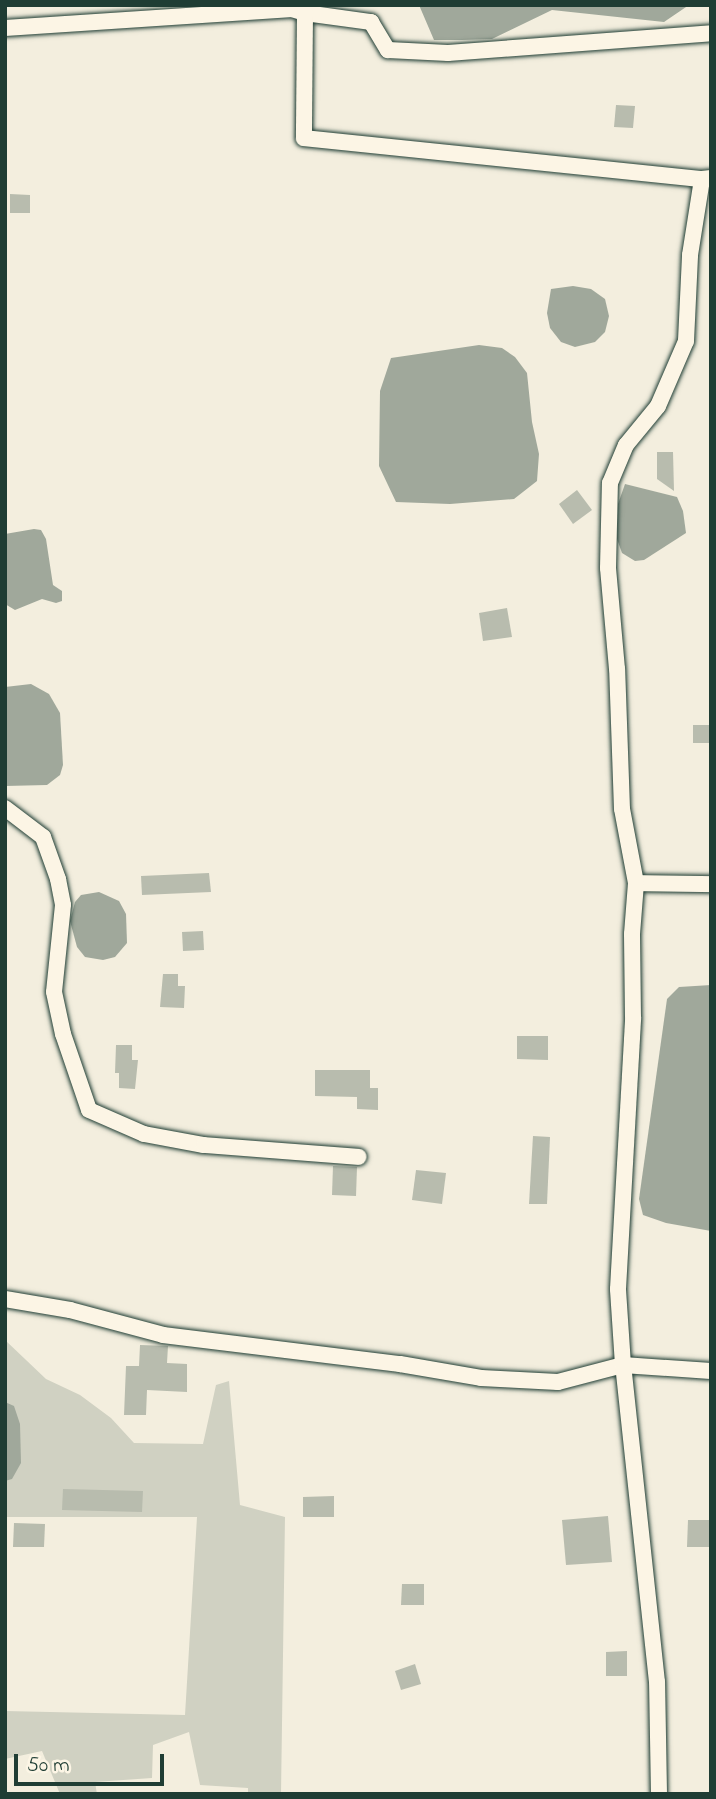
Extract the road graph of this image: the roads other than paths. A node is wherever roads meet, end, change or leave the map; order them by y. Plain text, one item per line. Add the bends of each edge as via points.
1 (305, 13) junction
2 (5, 28) edge
3 (711, 33) edge
4 (706, 179) edge
5 (5, 808) edge
6 (636, 883) junction
7 (711, 884) edge
8 (359, 1157) dead end
9 (5, 1299) edge
10 (623, 1365) junction
11 (711, 1371) edge
12 (659, 1794) edge

1 - 2 street via 292,9
1 - 3 street via 371,22 388,50 448,53
1 - 4 street via 304,138
4 - 6 street via 690,255 686,341 658,406 626,445 610,483 608,568 622,809
5 - 8 street via 43,837 58,879 63,905 54,992 89,1110 144,1134 204,1145
6 - 7 street
6 - 10 street via 618,1289
9 - 10 street via 70,1310 163,1335 481,1378 558,1382
10 - 11 street
10 - 12 street via 657,1682

